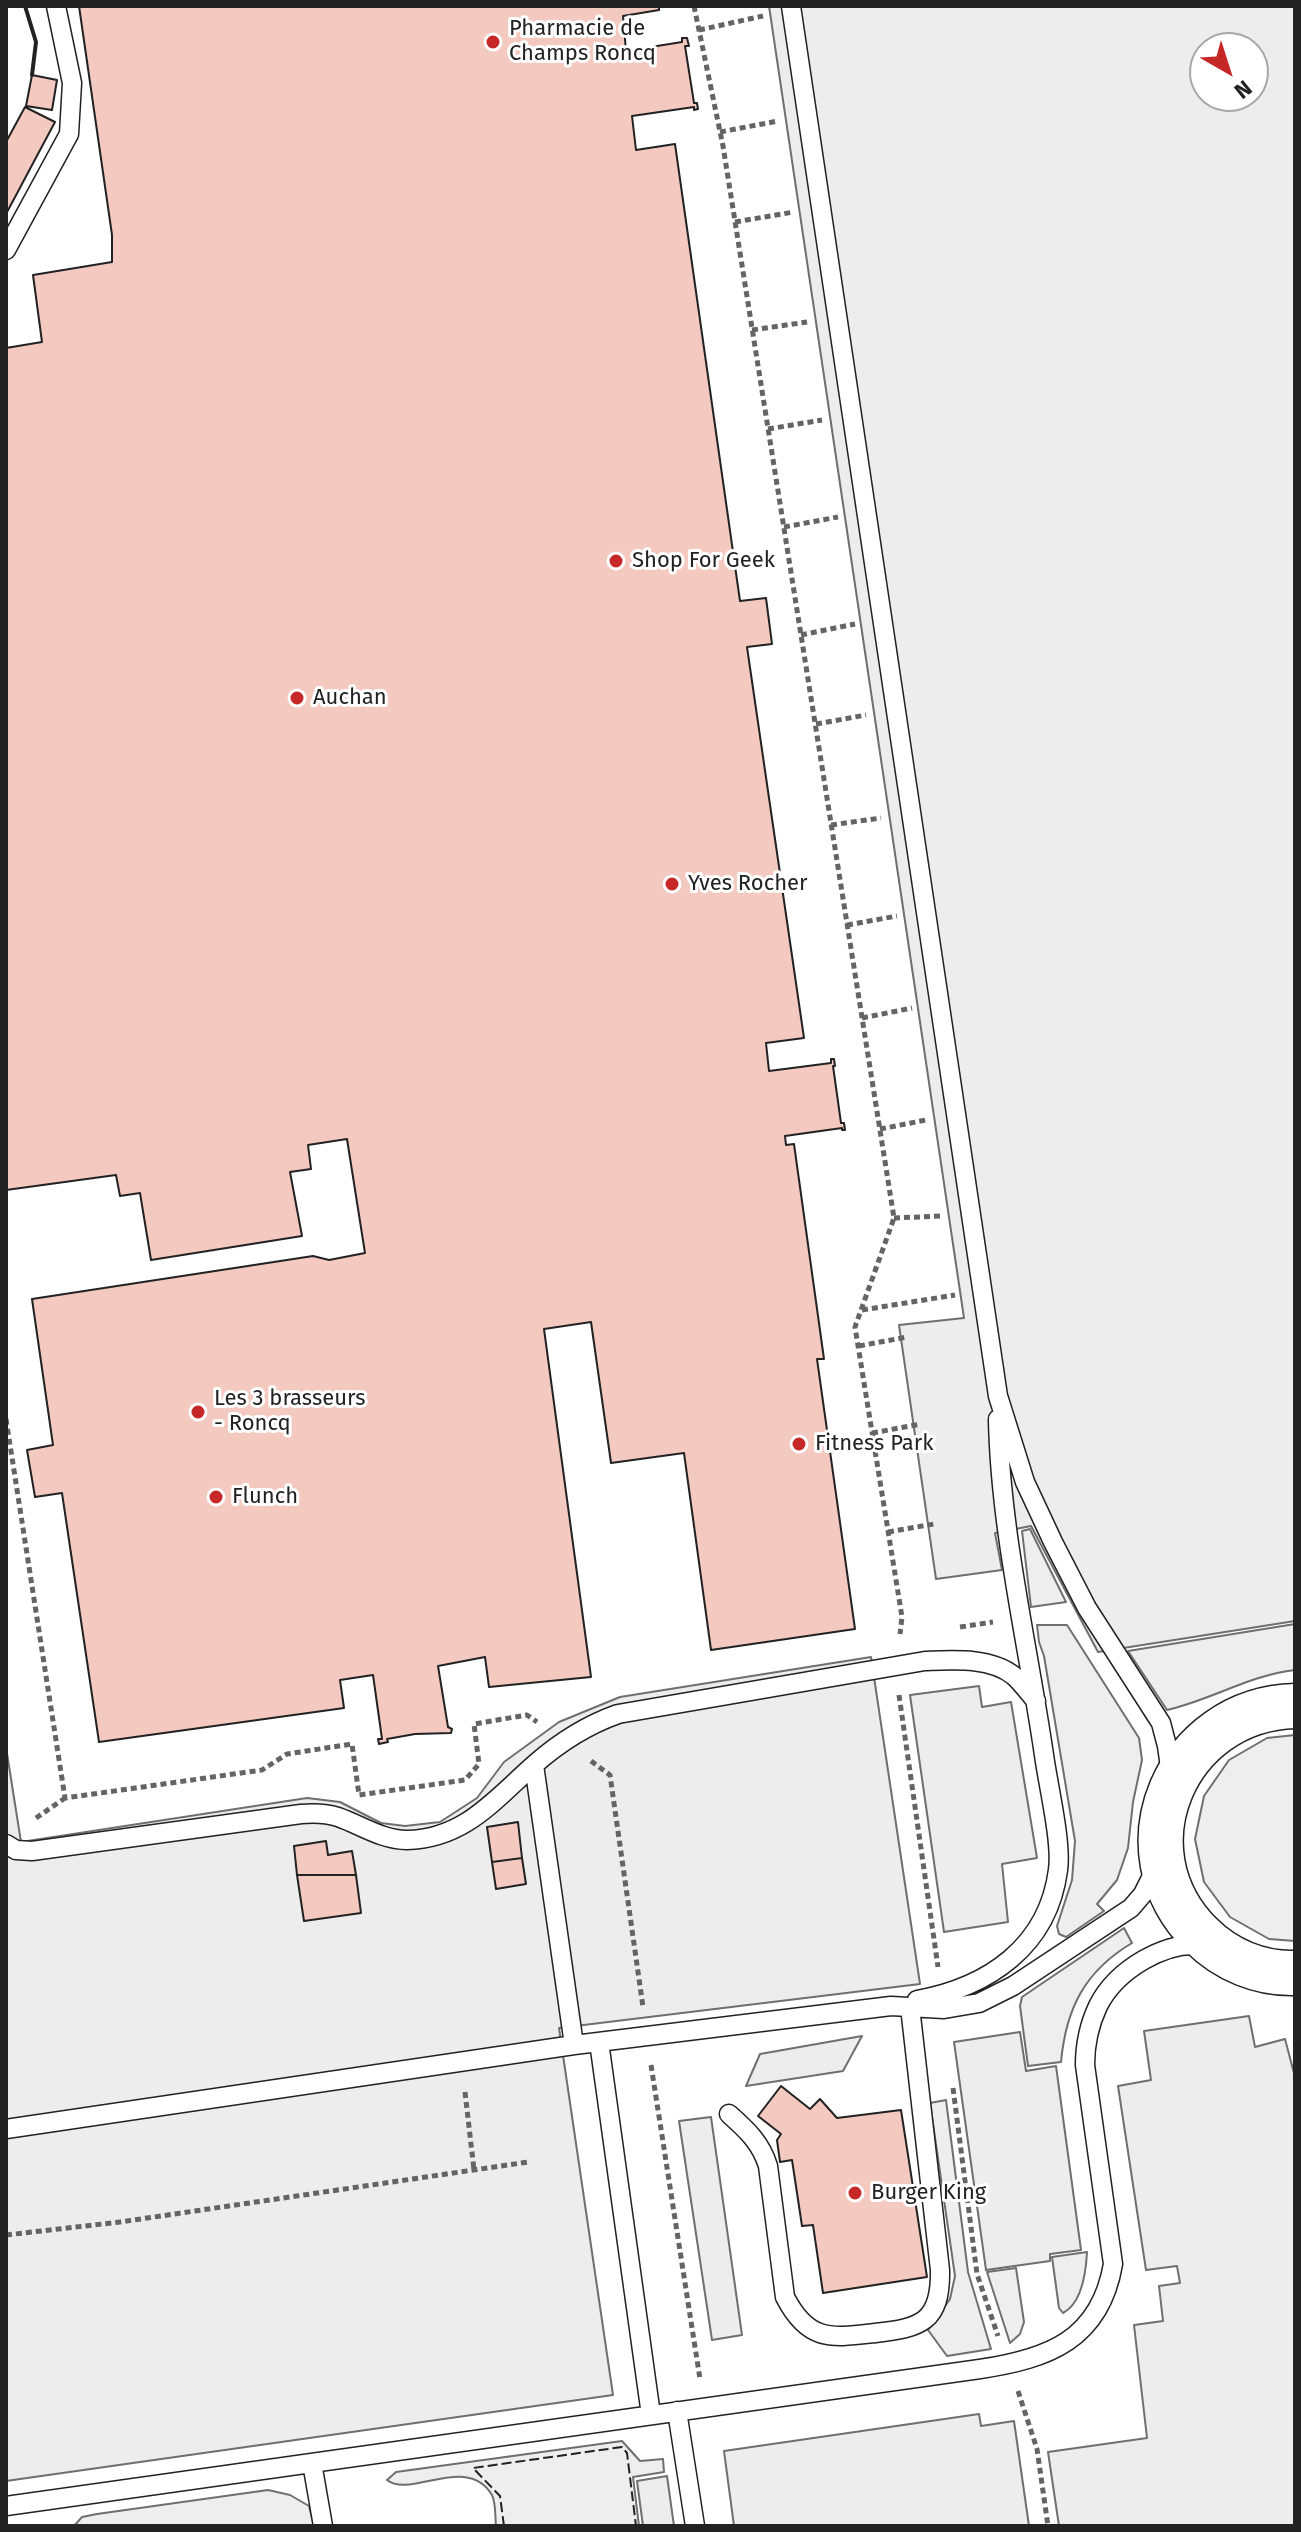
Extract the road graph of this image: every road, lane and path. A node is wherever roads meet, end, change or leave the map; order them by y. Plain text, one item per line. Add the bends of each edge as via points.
1 (56, 6) edge
2 (694, 6) edge
3 (792, 8) edge
4 (699, 30) junction
5 (807, 116) junction
6 (720, 132) junction
7 (821, 208) junction
8 (735, 222) junction
9 (6, 250) edge
10 (838, 317) junction
11 (752, 330) junction
12 (852, 415) junction
13 (768, 429) junction
14 (867, 512) junction
15 (784, 527) junction
16 (882, 619) junction
17 (801, 635) junction
18 (896, 709) junction
19 (816, 724) junction
20 (912, 813) junction
21 (831, 825) junction
22 (926, 911) junction
23 (847, 925) junction
24 (939, 1003) junction
25 (862, 1018) junction
26 (956, 1114) junction
27 (880, 1129) junction
28 (971, 1214) junction
29 (894, 1218) junction
30 (982, 1290) junction
31 (862, 1310) junction
32 (907, 1337) dead end
33 (859, 1346) junction
34 (998, 1396) junction
35 (6, 1419) edge
36 (921, 1424) dead end
37 (7, 1429) edge
38 (872, 1433) junction
39 (934, 1524) dead end
40 (888, 1532) junction
41 (895, 1666) junction
42 (1036, 1701) junction
43 (1295, 1706) edge
44 (563, 1741) junction
45 (534, 1765) junction
46 (1173, 1785) junction
47 (6, 1844) edge
48 (1162, 1856) junction
49 (1215, 1947) junction
50 (1288, 1978) edge
51 (942, 1996) junction
52 (900, 2006) junction
53 (647, 2036) junction
54 (599, 2042) junction
55 (574, 2045) junction
56 (462, 2062) junction
57 (953, 2087) dead end
58 (729, 2114) dead end
59 (6, 2129) edge
60 (528, 2162) dead end
61 (474, 2170) junction
62 (6, 2235) edge
63 (1009, 2365) junction
64 (1020, 2397) junction
65 (1005, 2399) dead end
66 (705, 2408) junction
67 (677, 2411) junction
68 (651, 2415) junction
69 (312, 2463) junction
70 (6, 2506) edge
71 (323, 2526) edge
72 (695, 2526) edge
73 (1048, 2526) edge

1 - 9 lane via 72,83 69,134
2 - 4 path
3 - 4 path
3 - 5 lane
4 - 6 path
5 - 6 path
5 - 7 lane
6 - 8 path
7 - 8 path
7 - 10 lane
8 - 11 path
10 - 11 path
10 - 12 lane
11 - 13 path
12 - 13 path
12 - 14 lane
13 - 15 path
14 - 15 path
14 - 16 lane
15 - 17 path
16 - 17 path
16 - 18 lane
17 - 19 path
18 - 19 path
18 - 20 lane
19 - 21 path
20 - 21 path
20 - 22 lane
21 - 23 path
22 - 23 path
22 - 24 lane
23 - 25 path
24 - 25 path
24 - 26 lane
25 - 27 path
26 - 27 path
26 - 28 lane
27 - 29 path
28 - 29 path
28 - 30 lane
29 - 31 path
30 - 31 path
30 - 34 lane
31 - 33 path via 855,1327
32 - 33 path
33 - 38 path
34 - 42 lane via 1003,1495
34 - 46 lane via 1025,1482 1053,1542 1087,1608 1161,1723
35 - 37 path
36 - 38 path
37 - 44 path via 65,1798 262,1770 287,1754 352,1744 359,1795 465,1780 479,1764 474,1724 527,1715
38 - 40 path
39 - 40 path
40 - 41 path via 902,1617
41 - 42 lane via 973,1661 1013,1675
41 - 44 lane via 618,1714
41 - 51 path
42 - 51 lane via 1057,1845 1054,1888 1019,1951 984,1979
43 - 46 street via 1248,1714 1217,1731 1191,1755
44 - 45 lane
44 - 53 path via 610,1775
45 - 47 lane via 477,1817 423,1838 389,1838 312,1813 32,1851
45 - 55 lane
46 - 48 street via 1162,1820
48 - 49 street via 1182,1912
48 - 52 lane via 1131,1908 1013,1986 962,2007
49 - 50 street
49 - 63 lane via 1196,1944 1155,1954 1127,1973 1099,2004 1088,2033 1085,2065 1111,2274 1095,2312 1073,2337 1047,2354
51 - 52 lane
52 - 53 lane
52 - 58 lane via 940,2270 936,2304 920,2323 837,2338 822,2335 794,2314 785,2297 763,2149
53 - 54 lane
53 - 66 path
54 - 55 lane
54 - 68 lane
55 - 56 lane
56 - 59 lane
56 - 61 path
57 - 63 path via 977,2274
60 - 61 path
61 - 62 path
63 - 64 path
63 - 66 lane
64 - 65 path
64 - 73 path via 1037,2449
66 - 67 lane
67 - 68 lane
67 - 72 lane
68 - 69 lane
69 - 70 lane
69 - 71 lane

